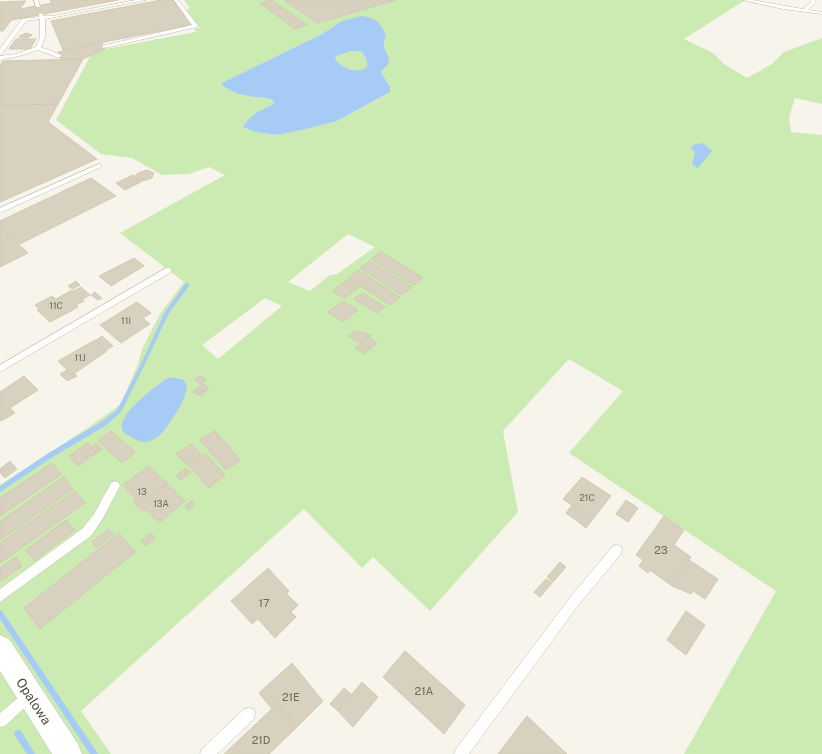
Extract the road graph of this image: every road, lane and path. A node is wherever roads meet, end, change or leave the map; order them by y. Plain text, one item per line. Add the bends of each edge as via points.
1 (36, 0) edge
2 (144, 0) edge
3 (176, 0) edge
4 (745, 0) edge
5 (812, 0) edge
6 (38, 6) dead end
7 (804, 11) junction
8 (822, 13) edge
9 (42, 16) junction
10 (104, 46) dead end
11 (38, 48) junction
12 (0, 54) edge
13 (59, 56) dead end
14 (0, 58) edge
15 (98, 166) dead end
16 (0, 211) edge
17 (168, 270) dead end
18 (0, 369) edge
19 (115, 486) dead end
20 (616, 550) dead end
21 (0, 596) edge
22 (0, 648) edge
23 (30, 696) junction
24 (249, 714) dead end
25 (0, 722) edge
26 (68, 754) edge
27 (207, 754) edge
28 (461, 754) edge

1 - 6 lane
2 - 9 lane via 53,17
3 - 10 lane via 195,26
4 - 7 lane
5 - 7 lane via 814,2
7 - 8 lane
9 - 11 lane via 43,37
9 - 12 lane via 24,20
11 - 13 lane
11 - 14 lane
15 - 16 lane
17 - 18 lane
19 - 21 lane via 98,517 86,532
20 - 28 lane via 576,599
22 - 23 street, Opalowa
23 - 25 lane
23 - 26 street, Opalowa
24 - 27 lane

